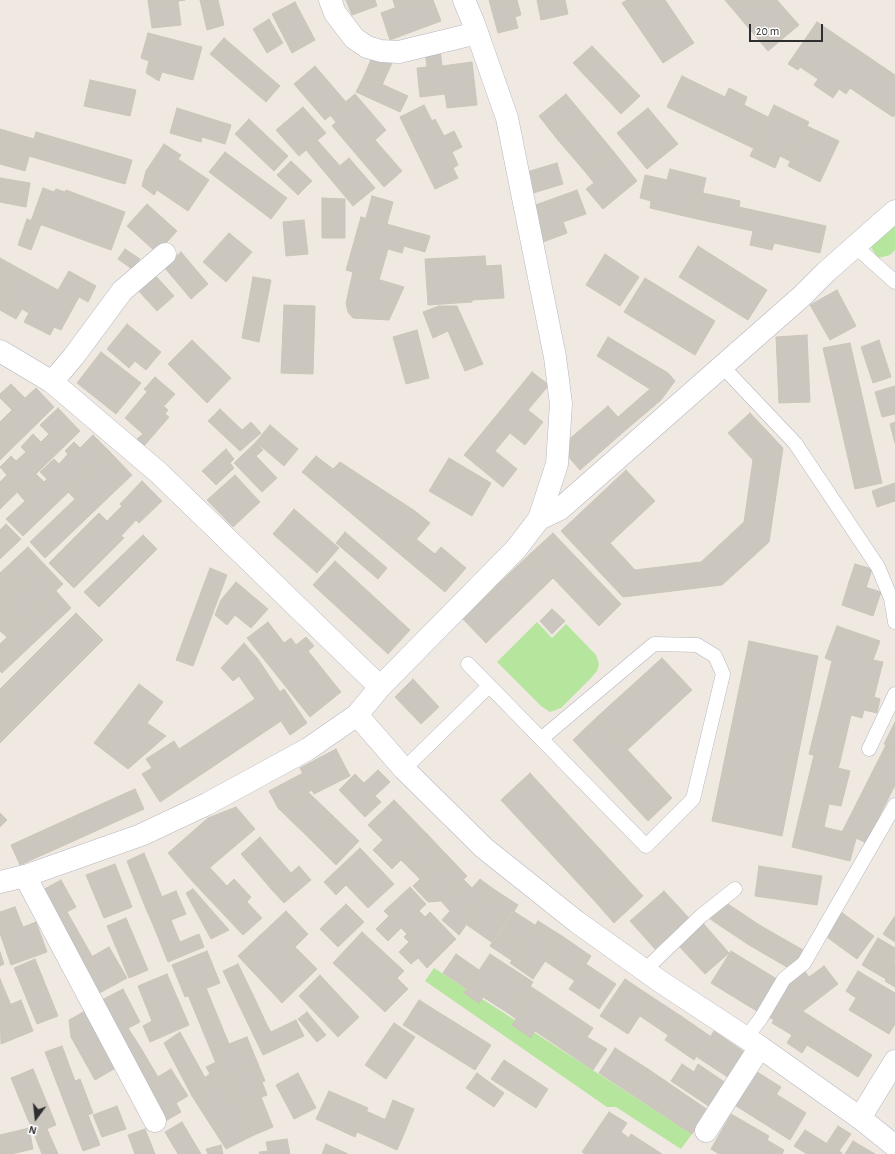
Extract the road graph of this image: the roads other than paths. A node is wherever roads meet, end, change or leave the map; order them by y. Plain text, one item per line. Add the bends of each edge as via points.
1 (330, 0) edge
2 (464, 0) edge
3 (477, 33) junction
4 (895, 211) edge
5 (852, 250) junction
6 (165, 254) dead end
7 (895, 282) edge
8 (0, 351) edge
9 (722, 366) junction
10 (52, 382) junction
11 (539, 519) junction
12 (895, 622) edge
13 (468, 664) dead end
14 (490, 686) junction
15 (380, 687) junction
16 (895, 694) edge
17 (357, 715) junction
18 (541, 739) junction
19 (869, 749) dead end
20 (404, 769) junction
21 (895, 805) edge
22 (24, 876) junction
23 (0, 882) edge
24 (735, 889) dead end
25 (645, 970) junction
26 (753, 1043) junction
27 (895, 1061) edge
28 (860, 1118) junction
29 (155, 1122) dead end
30 (706, 1130) dead end
31 (895, 1146) edge

1 - 3 street via 335,13 354,38 368,47 381,51 399,52
2 - 3 street
3 - 11 street via 507,118 555,357 561,404 556,464
4 - 5 street
5 - 7 lane
5 - 9 street
6 - 10 street via 122,291
8 - 10 street
9 - 11 street via 560,509
9 - 12 lane via 795,443 878,567 891,598
10 - 15 street via 159,473
11 - 15 street via 516,549
13 - 14 lane
14 - 18 lane
14 - 20 lane
15 - 17 street
16 - 19 lane
17 - 20 street
17 - 22 street via 308,749 207,804 141,835
18 - 18 lane via 654,644 697,645 715,656 724,674 693,799 646,846
20 - 25 street via 484,848 577,922
21 - 26 lane via 804,963 784,979 760,1018
22 - 23 street
22 - 29 street
24 - 25 lane via 701,916
25 - 26 street
26 - 28 street
26 - 30 street
27 - 28 street
28 - 31 street

